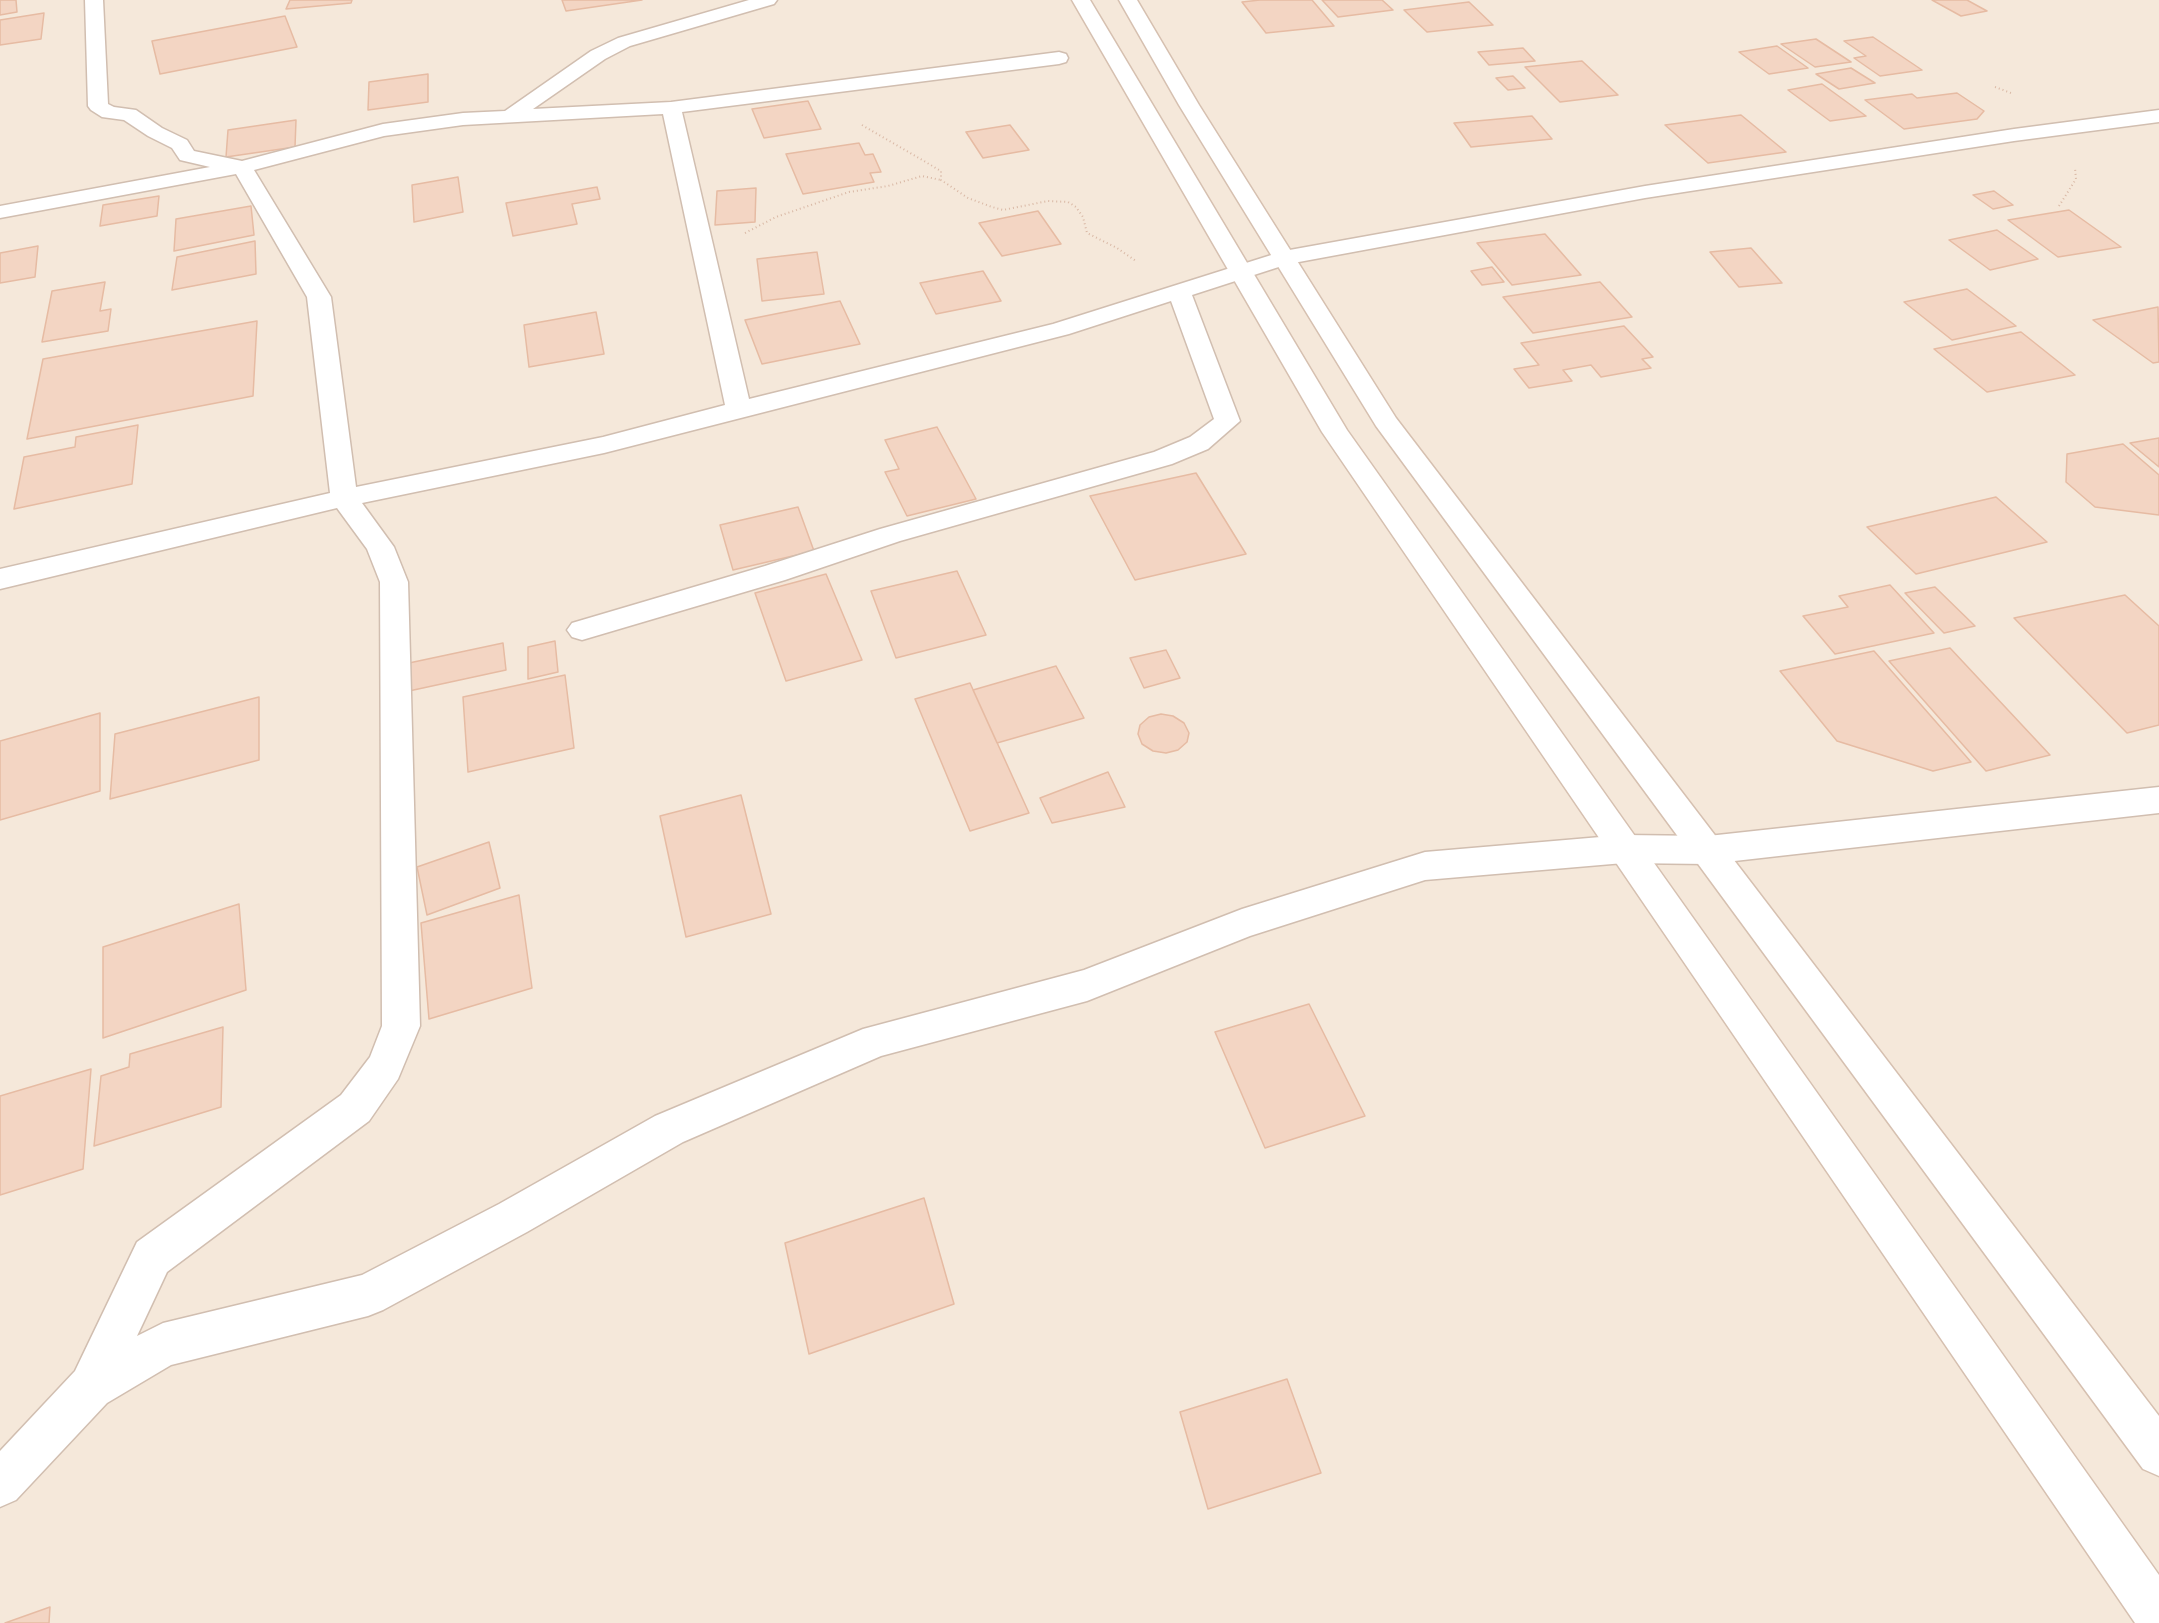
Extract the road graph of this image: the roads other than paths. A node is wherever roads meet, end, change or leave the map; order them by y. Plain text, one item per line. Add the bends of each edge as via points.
1 (94, 0) edge
2 (768, 0) edge
3 (1081, 0) edge
4 (1128, 0) edge
5 (1059, 58) dead end
6 (671, 108) junction
7 (511, 116) junction
8 (2159, 116) edge
9 (242, 167) junction
10 (0, 212) edge
11 (1284, 258) junction
12 (1239, 271) junction
13 (1179, 291) junction
14 (739, 409) junction
15 (344, 498) junction
16 (0, 579) edge
17 (582, 630) dead end
18 (2159, 800) edge
19 (1624, 849) junction
20 (1708, 850) junction
21 (91, 1387) junction
22 (2159, 1453) edge
23 (0, 1484) edge
24 (2159, 1617) edge

1 - 9 street via 98,106 109,113 129,114 180,144 187,156
2 - 7 street via 624,42 598,55
3 - 12 street
4 - 11 street
5 - 6 street
6 - 7 street
6 - 14 street
7 - 9 street via 383,130
8 - 11 street via 1645,192
9 - 10 street
9 - 15 street via 319,297
11 - 12 street
11 - 20 street via 1385,421
12 - 13 street
12 - 19 street via 1335,432
13 - 14 street via 1060,329
13 - 17 street via 1227,421 1198,443 1163,458 890,535
14 - 15 street via 604,446
15 - 16 street
15 - 21 street via 380,547 394,582 401,1026 385,1067 355,1108 152,1257
18 - 20 street
19 - 20 street
19 - 21 street via 1425,866 1242,924 1087,985 876,1041 669,1129 368,1295 163,1345
19 - 24 street
20 - 22 street
21 - 23 street

